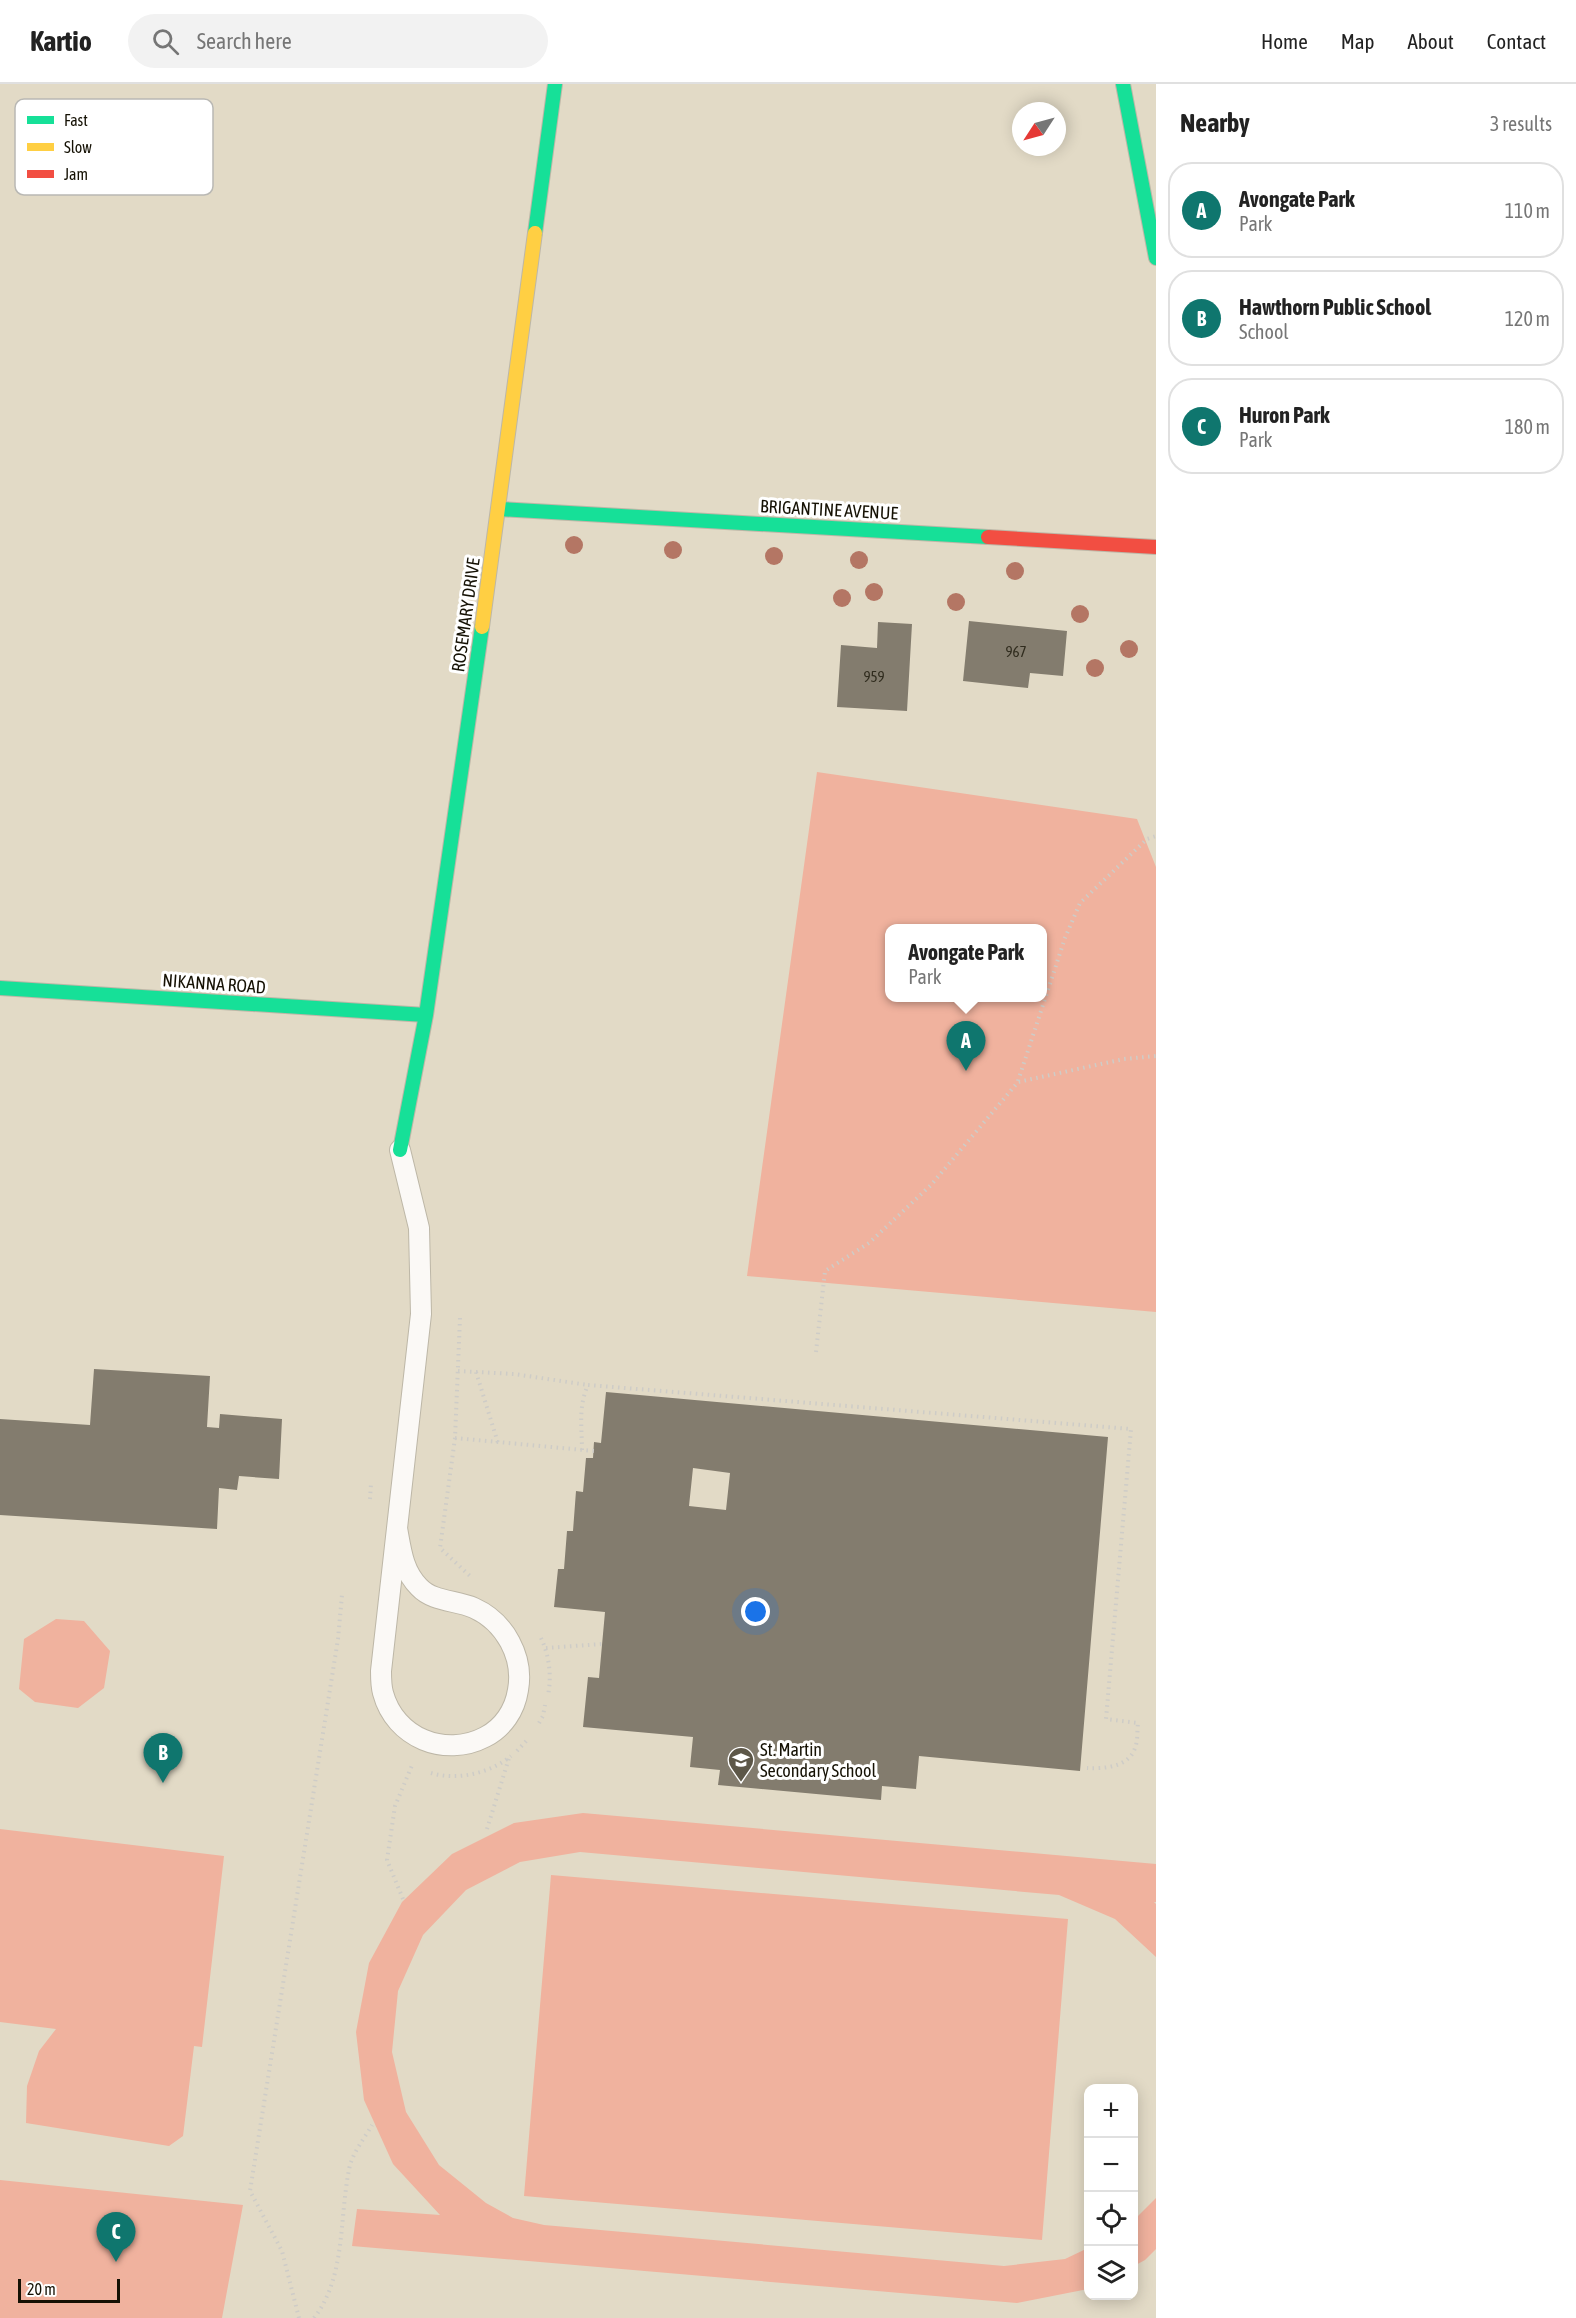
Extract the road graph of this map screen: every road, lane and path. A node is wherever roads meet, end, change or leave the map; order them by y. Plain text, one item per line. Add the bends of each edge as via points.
1 (555, 84) edge
2 (1123, 84) edge
3 (1156, 258) edge
4 (500, 509) junction
5 (1156, 547) edge
6 (1156, 836) edge
7 (0, 988) edge
8 (1047, 993) edge
9 (1044, 1002) edge
10 (426, 1016) junction
11 (1156, 1056) edge
12 (1018, 1082) junction
13 (400, 1150) joint
14 (816, 1352) dead end
15 (458, 1371) dead end
16 (476, 1372) junction
17 (588, 1385) junction
18 (454, 1438) dead end
19 (498, 1443) junction
20 (582, 1450) junction
21 (594, 1451) dead end
22 (397, 1528) junction
23 (342, 1595) dead end
24 (602, 1644) dead end
25 (546, 1648) dead end
26 (424, 1741) junction
27 (509, 1758) dead end
28 (1088, 1768) dead end
29 (487, 1829) dead end
30 (403, 1899) dead end
31 (372, 2125) dead end
32 (299, 2318) edge
33 (314, 2318) edge

1 - 4 street, ROSEMARY DRIVE
2 - 3 street
4 - 5 street, BRIGANTINE AVENUE
4 - 10 street, ROSEMARY DRIVE
6 - 8 path via 1147,839 1080,903
7 - 10 street, NIKANNA ROAD
9 - 12 path
10 - 13 street, ROSEMARY DRIVE
11 - 12 path
12 - 14 path via 932,1185 869,1244 825,1271
13 - 22 lane via 419,1228 421,1314
15 - 16 path
16 - 17 path
16 - 19 path
17 - 20 path via 580,1412
17 - 28 path via 1131,1429 1106,1719 1138,1723 1135,1749 1118,1764
18 - 19 path
19 - 20 path
20 - 21 path
22 - 26 lane via 381,1671 383,1693 391,1713 405,1730
22 - 26 lane via 403,1561 420,1589 435,1598 474,1608 493,1620 508,1637 517,1658 520,1681 516,1703 505,1722 488,1736 468,1745
23 - 32 path via 250,2191 282,2251
24 - 25 path
26 - 30 path via 395,1806 387,1860
27 - 29 path
31 - 33 path via 349,2167 344,2230 324,2305

